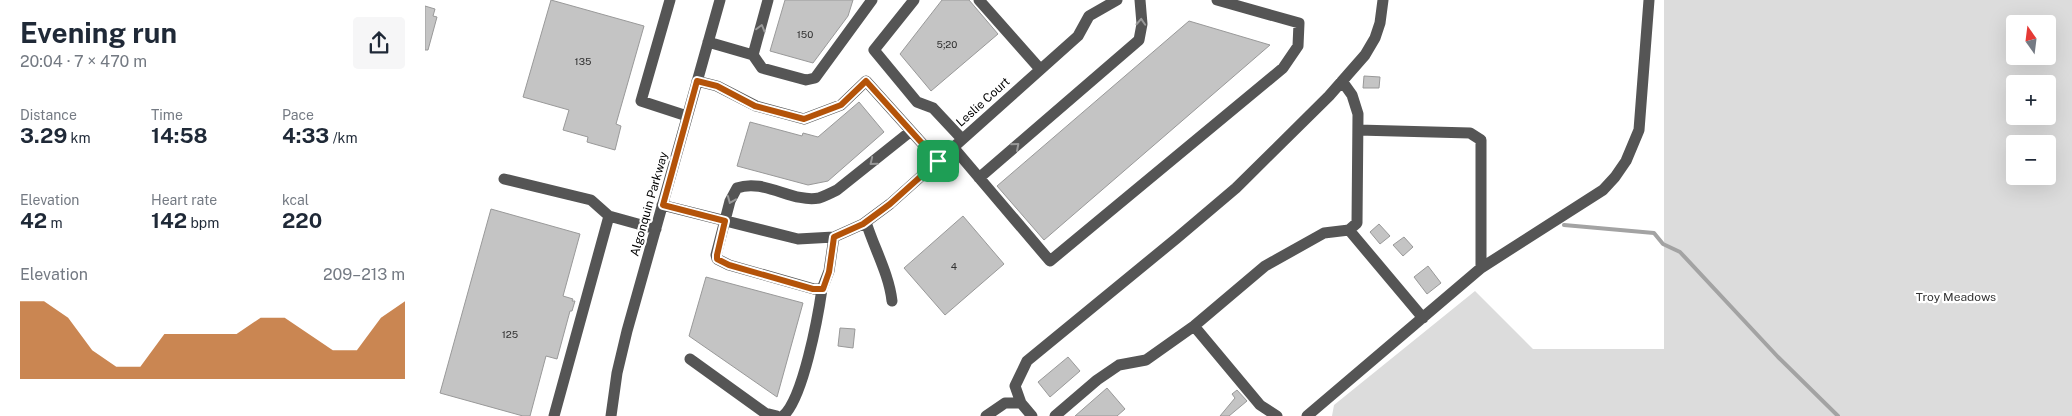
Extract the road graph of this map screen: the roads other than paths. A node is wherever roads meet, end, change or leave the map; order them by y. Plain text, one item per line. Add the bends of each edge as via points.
1 (670, 0) edge
2 (720, 0) edge
3 (768, 0) edge
4 (872, 0) edge
5 (913, 0) edge
6 (979, 0) edge
7 (1117, 0) edge
8 (1140, 0) edge
9 (1217, 0) edge
10 (1383, 0) edge
11 (1649, 0) edge
12 (708, 42) junction
13 (753, 55) junction
14 (1041, 69) junction
15 (697, 81) junction
16 (1342, 81) junction
17 (687, 116) junction
18 (1358, 130) junction
19 (911, 131) junction
20 (962, 139) junction
21 (953, 147) junction
22 (938, 161) junction
23 (979, 178) junction
24 (504, 179) dead end
25 (663, 205) junction
26 (609, 216) junction
27 (725, 221) junction
28 (866, 222) junction
29 (656, 229) junction
30 (1349, 230) junction
31 (834, 237) junction
32 (1481, 268) junction
33 (823, 289) junction
34 (892, 301) dead end
35 (1423, 318) junction
36 (1194, 326) junction
37 (690, 359) dead end
38 (1021, 402) junction
39 (554, 416) edge
40 (611, 416) edge
41 (777, 416) edge
42 (783, 416) edge
43 (986, 416) edge
44 (1032, 416) edge
45 (1055, 416) edge
46 (1277, 416) edge
47 (1307, 416) edge

1 - 17 street via 641,101
2 - 12 street, Algonquin Parkway
13 -> 3 street
4 - 13 street via 815,78 806,80 762,68
5 - 20 street via 874,50 917,102 933,108
6 - 14 street
7 - 14 street, Leslie Court via 1089,16 1078,36
23 -> 8 street via 1139,40 1142,24
9 - 23 street via 1299,23 1298,46 1283,68 1050,260
10 - 16 street via 1375,38
11 - 32 street via 1639,130 1625,161 1603,190
12 - 13 street
12 - 15 street, Algonquin Parkway
14 - 20 street, Leslie Court
15 - 17 street, Algonquin Parkway
15 - 19 street via 717,86 755,106 804,119 841,105 866,81
16 - 18 street via 1352,95 1358,114
16 - 38 street via 1235,188 1027,361 1015,386
17 - 25 street, Algonquin Parkway
18 - 30 street via 1357,223
18 - 32 street via 1470,133 1481,140
19 - 22 street
19 -> 27 street via 837,190 818,198 750,185 737,188
20 - 21 street, Leslie Court
21 - 22 street, Leslie Court
21 - 23 street
22 - 28 street, Leslie Court
24 - 26 street via 591,200
25 - 27 street, Leslie Court
25 - 29 street, Algonquin Parkway
26 - 29 street
26 - 39 street
27 - 31 street, Leslie Court via 798,239
27 - 33 street via 717,259 813,289
28 - 31 street, Leslie Court
28 - 34 street via 890,285
29 - 40 street, Algonquin Parkway via 618,366
30 - 35 street
30 - 36 street via 1324,233 1265,266
31 - 33 street
32 - 35 street
33 - 42 street via 817,325 796,395
35 - 47 street
36 - 45 street via 1146,360 1119,365
36 - 46 street via 1260,405
37 - 41 street via 765,413
38 - 43 street via 1005,404
38 - 44 street

